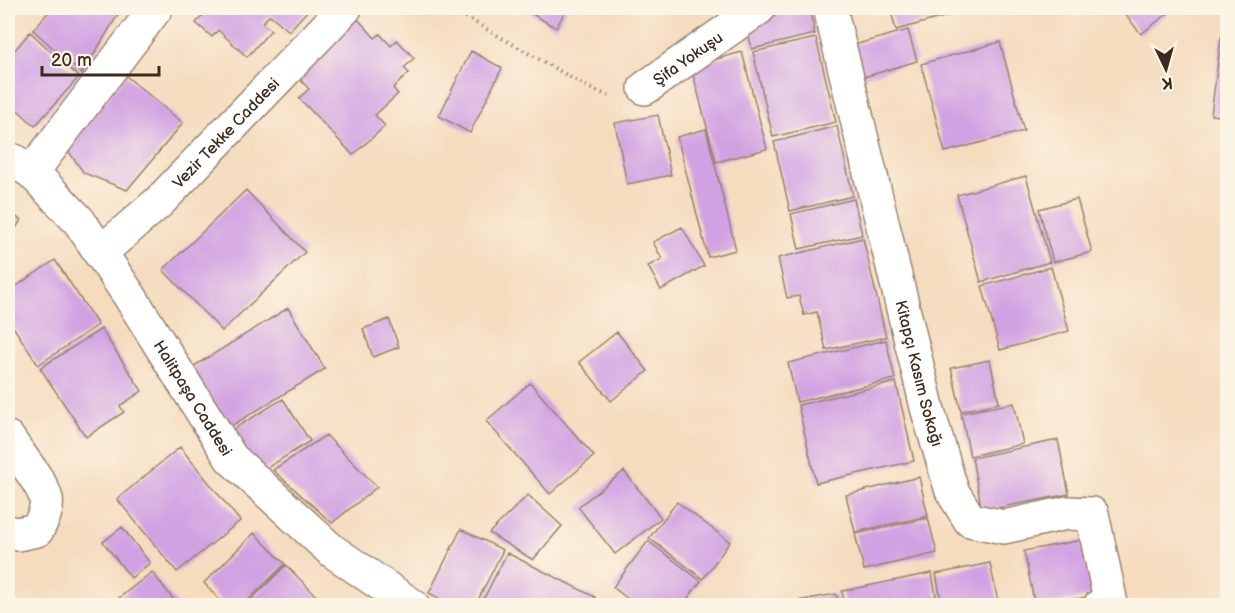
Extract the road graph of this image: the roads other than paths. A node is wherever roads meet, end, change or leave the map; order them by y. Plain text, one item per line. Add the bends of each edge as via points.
1 (156, 8) edge
2 (345, 8) edge
3 (759, 8) edge
4 (830, 8) edge
5 (645, 88) road end
6 (20, 166) edge
7 (100, 253) junction
8 (8, 438) edge
9 (8, 532) edge
10 (413, 606) edge
11 (1100, 606) edge

1 - 6 street
2 - 7 street, Vezir Tekke Caddesi via 159,202
3 - 5 street, Şifa Yokuşu
4 - 11 street, Kitapçı Kasım Sokağı via 928,411 952,491 970,520 1004,527 1067,513 1092,514 1110,599
6 - 7 street, Halitpaşa Caddesi via 79,221
7 - 10 street, Halitpaşa Caddesi via 231,458 331,550
8 - 9 street via 46,499 37,530

